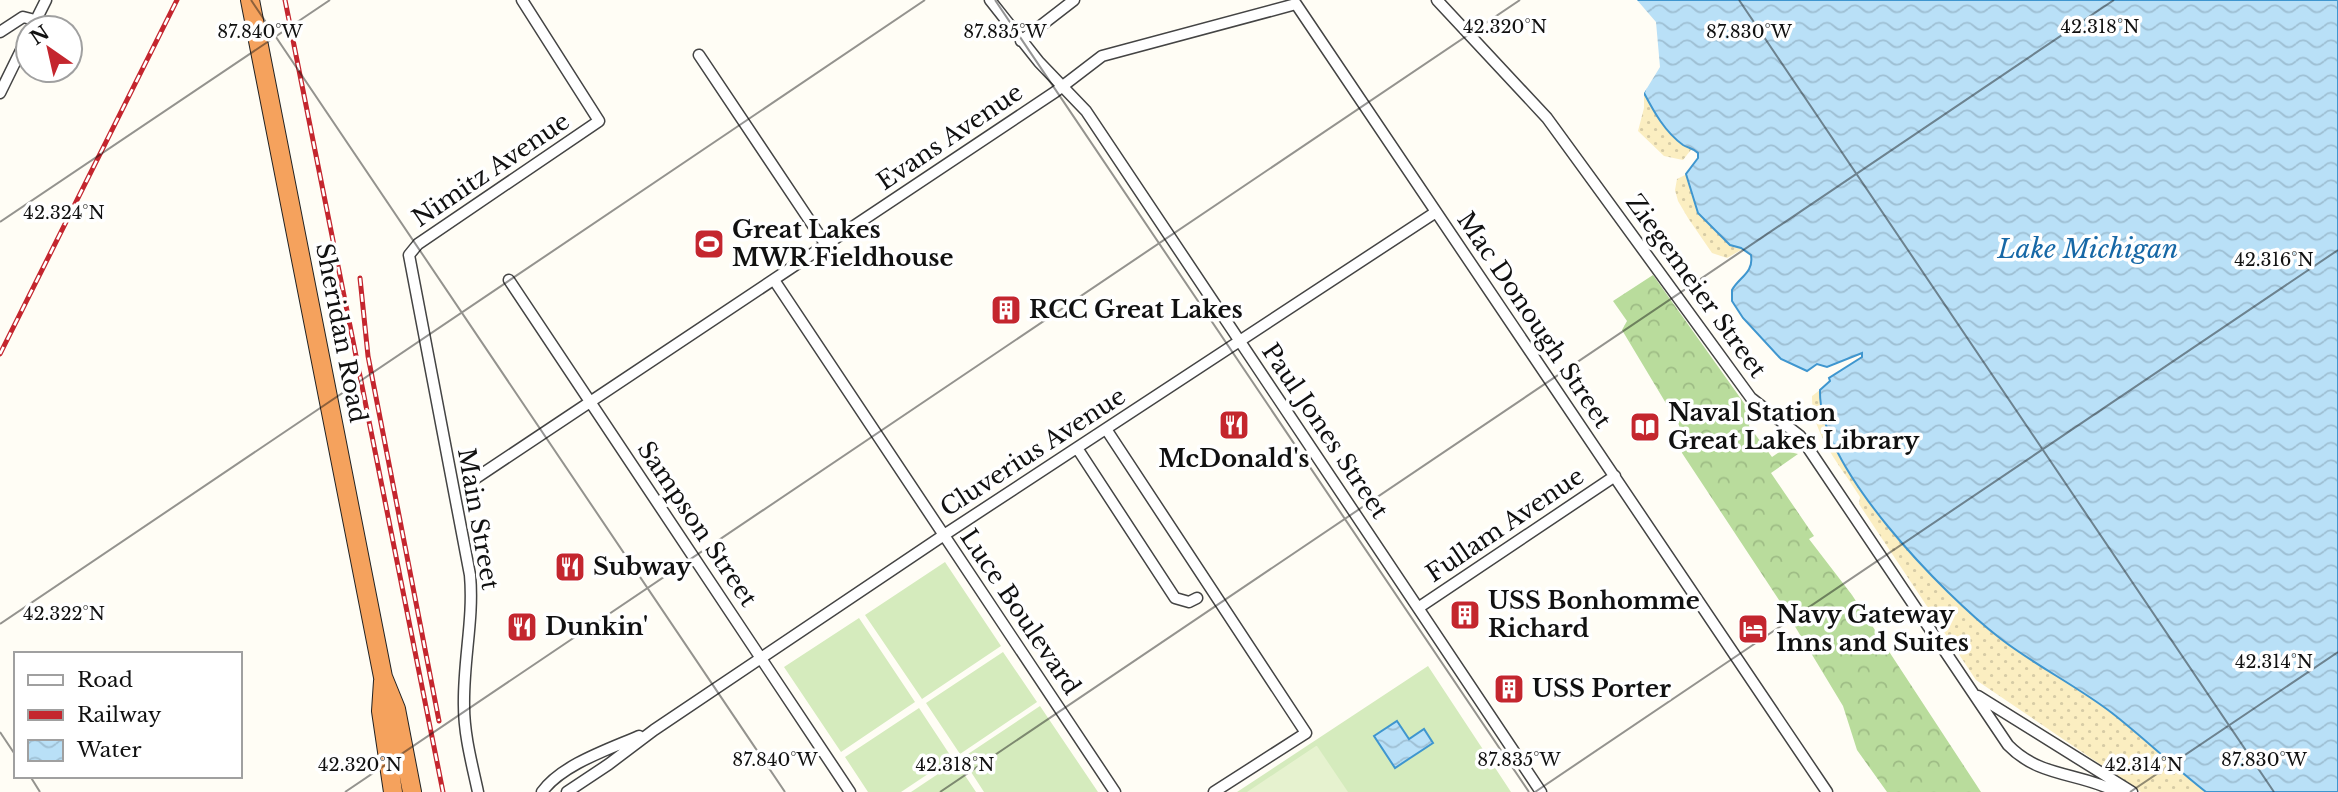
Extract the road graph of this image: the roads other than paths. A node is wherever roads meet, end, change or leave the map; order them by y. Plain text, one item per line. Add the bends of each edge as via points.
1 (250, 0) edge
2 (990, 0) edge
3 (1074, 0) edge
4 (1437, 0) edge
5 (526, 3) edge
6 (1263, 13) joint
7 (1021, 41) junction
8 (699, 55) dead end
9 (14, 64) edge
10 (1064, 86) junction
11 (0, 93) edge
12 (1436, 212) junction
13 (826, 245) junction
14 (409, 256) joint
15 (509, 280) dead end
16 (774, 280) junction
17 (1240, 341) junction
18 (590, 402) junction
19 (1106, 429) junction
20 (1077, 448) junction
21 (1615, 477) junction
22 (470, 482) dead end
23 (944, 535) junction
24 (1197, 598) dead end
25 (1418, 608) junction
26 (762, 659) junction
27 (383, 677) junction
28 (1972, 692) junction
29 (654, 730) junction
30 (393, 792) edge
31 (412, 792) edge
32 (478, 792) edge
33 (542, 792) edge
34 (567, 792) edge
35 (850, 792) edge
36 (1115, 792) edge
37 (1214, 792) edge
38 (1541, 792) edge
39 (1827, 792) edge
40 (2116, 792) edge
41 (2132, 792) edge

1 - 27 highway, Sheridan Road
2 - 7 street, Paul Jones Street
3 - 7 street
4 - 28 street, Ziegemeier Street via 1547,118 1751,398 1800,436
5 - 14 street, Nimitz Avenue via 599,121 418,244
6 - 10 street, Evans Avenue via 1102,56
6 - 12 street, Mac Donough Street via 1296,4
7 - 10 street, Paul Jones Street
8 - 13 street
9 - 11 street
10 - 13 street, Evans Avenue
10 - 17 street, Paul Jones Street via 1086,111
12 - 17 street, Cluverius Avenue
12 - 21 street, Mac Donough Street
13 - 16 street, Evans Avenue
14 - 32 street, Main Street via 470,575 472,609 464,703
15 - 18 street, Sampson Street
16 - 18 street, Evans Avenue
16 - 23 street, Luce Boulevard
17 - 19 street, Cluverius Avenue
17 - 25 street, Paul Jones Street
18 - 22 street, Evans Avenue
18 - 26 street, Sampson Street
19 - 20 street, Cluverius Avenue
19 - 37 street via 1306,733
20 - 23 street, Cluverius Avenue
20 - 24 street via 1175,598 1189,602
21 - 25 street, Fullam Avenue
21 - 39 street, Mac Donough Street
23 - 26 street, Cluverius Avenue
23 - 36 street, Luce Boulevard
25 - 38 street, Paul Jones Street
26 - 29 street, Cluverius Avenue
26 - 35 street, Sampson Street
27 - 30 highway, Sheridan Road via 381,712
27 - 31 highway, Sheridan Road via 396,709
28 - 40 street, Ziegemeier Street via 2008,745 2024,760
28 - 41 street
29 - 33 street, Cluverius Avenue via 597,754
29 - 34 street, Cluverius Avenue

